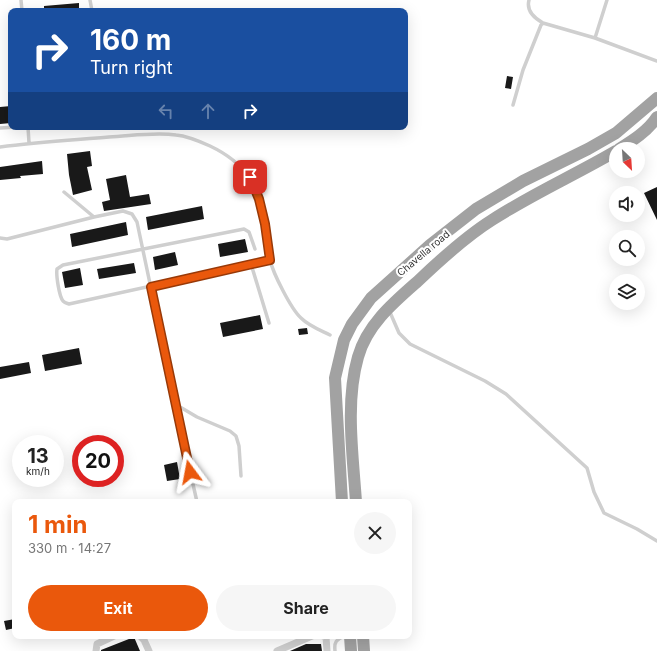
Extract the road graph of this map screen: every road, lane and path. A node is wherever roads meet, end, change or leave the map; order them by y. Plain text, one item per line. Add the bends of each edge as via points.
1 (529, 0) edge
2 (608, 0) edge
3 (543, 23) junction
4 (595, 38) junction
5 (657, 61) edge
6 (657, 98) edge
7 (513, 105) dead end
8 (657, 117) edge
9 (28, 130) edge
10 (630, 142) edge
11 (29, 143) junction
12 (0, 147) edge
13 (609, 155) edge
14 (64, 192) dead end
15 (94, 217) junction
16 (0, 238) edge
17 (255, 249) dead end
18 (143, 250) junction
19 (270, 260) junction
20 (252, 264) junction
21 (151, 287) junction
22 (388, 308) junction
23 (269, 323) dead end
24 (330, 335) dead end
25 (175, 404) junction
26 (241, 476) dead end
27 (196, 499) edge
28 (342, 499) edge
29 (356, 499) edge
30 (657, 541) edge
31 (108, 639) edge
32 (143, 639) edge
33 (305, 639) edge
34 (326, 639) edge
35 (339, 639) edge
36 (350, 639) edge
37 (363, 639) edge
38 (96, 651) edge
39 (149, 651) edge
40 (276, 651) edge
41 (327, 651) edge
42 (334, 651) edge
43 (351, 651) edge
44 (364, 651) edge

1 - 3 lane via 529,11
2 - 4 lane
3 - 4 lane
3 - 7 lane via 523,70
4 - 5 lane
6 - 28 highway, Chavella road via 616,133 588,150 523,181 476,209 430,245 371,298 344,340 335,378
8 - 10 highway via 653,124
9 - 11 lane
11 - 12 lane
11 - 19 lane via 176,134 216,149 237,162 250,177 259,199
13 - 22 highway, Chavella road via 490,221 445,256
14 - 15 lane
15 - 16 lane via 8,239
15 - 18 lane via 123,211 132,214 137,222
17 - 18 lane via 249,232 244,229
18 - 21 lane
18 - 21 lane via 59,266 56,273 60,292 64,302 69,304
19 - 20 lane
19 - 24 lane via 281,287 300,318
20 - 21 lane
20 - 23 lane
21 - 25 lane
22 - 29 highway, Chavella road via 370,331 358,357 354,374 351,412
22 - 30 lane via 399,333 410,344 506,394 587,468 604,513
25 - 26 lane via 197,417 230,430 236,436
25 - 27 lane
31 - 38 street via 97,644
32 - 39 street
33 - 40 street
34 - 41 street
35 - 42 lane via 334,644
36 - 43 highway
37 - 44 highway

